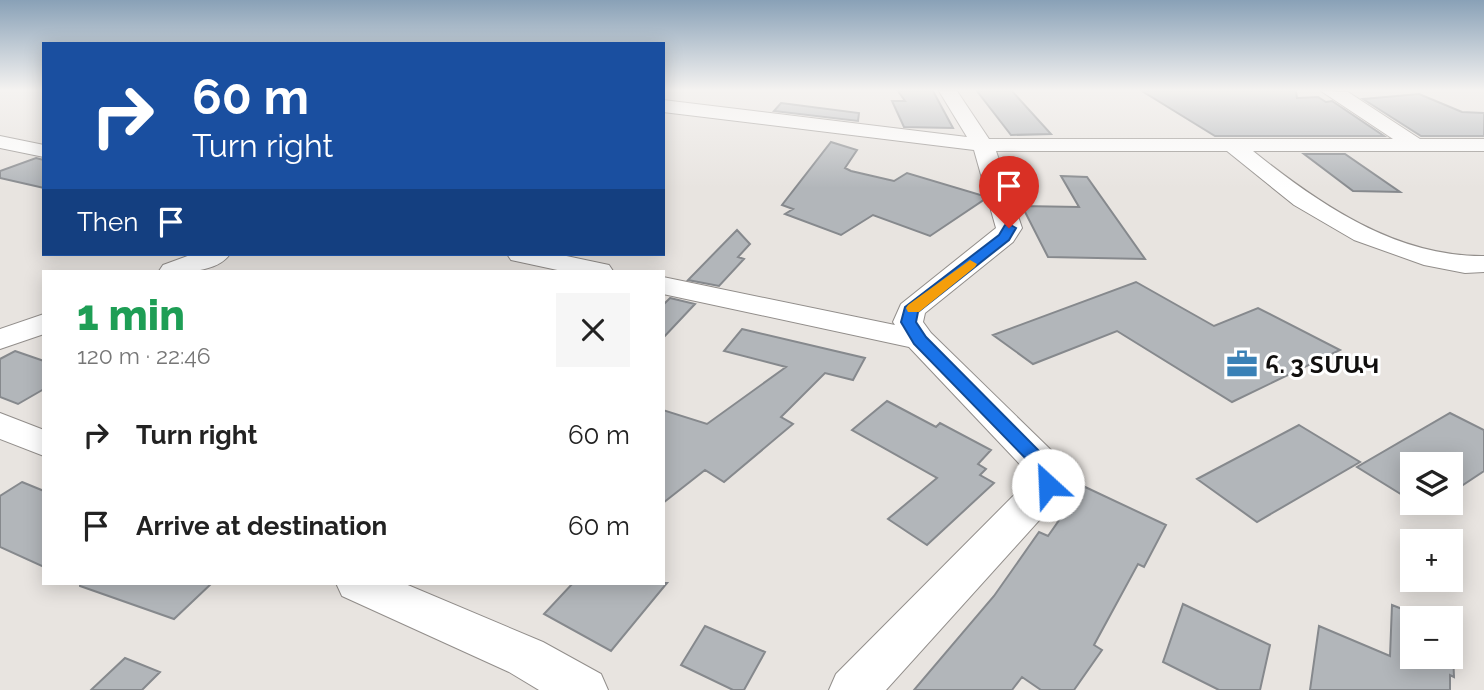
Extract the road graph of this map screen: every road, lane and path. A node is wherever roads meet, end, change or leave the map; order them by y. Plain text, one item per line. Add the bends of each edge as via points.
1 (804, 123) edge
2 (969, 123) edge
3 (1383, 123) edge
4 (983, 145) junction
5 (1232, 145) junction
6 (1415, 145) junction
7 (1484, 145) edge
8 (5, 146) edge
9 (42, 151) edge
10 (212, 256) edge
11 (529, 256) edge
12 (1484, 264) edge
13 (176, 270) edge
14 (594, 270) edge
15 (665, 285) edge
16 (42, 324) edge
17 (0, 340) edge
18 (920, 340) junction
19 (0, 425) edge
20 (42, 443) edge
21 (363, 585) edge
22 (583, 690) edge
23 (854, 690) edge

1 - 4 street
2 - 4 street
3 - 6 street
4 - 5 street
4 - 18 street via 1008,233 911,310 908,322
5 - 6 street
5 - 12 street via 1326,215 1393,246 1446,263
6 - 7 street
8 - 9 street
10 - 13 street
11 - 14 street
15 - 18 street
16 - 17 street
18 - 23 street via 1039,460 1049,473 1048,485
19 - 20 street
21 - 22 street via 526,657

